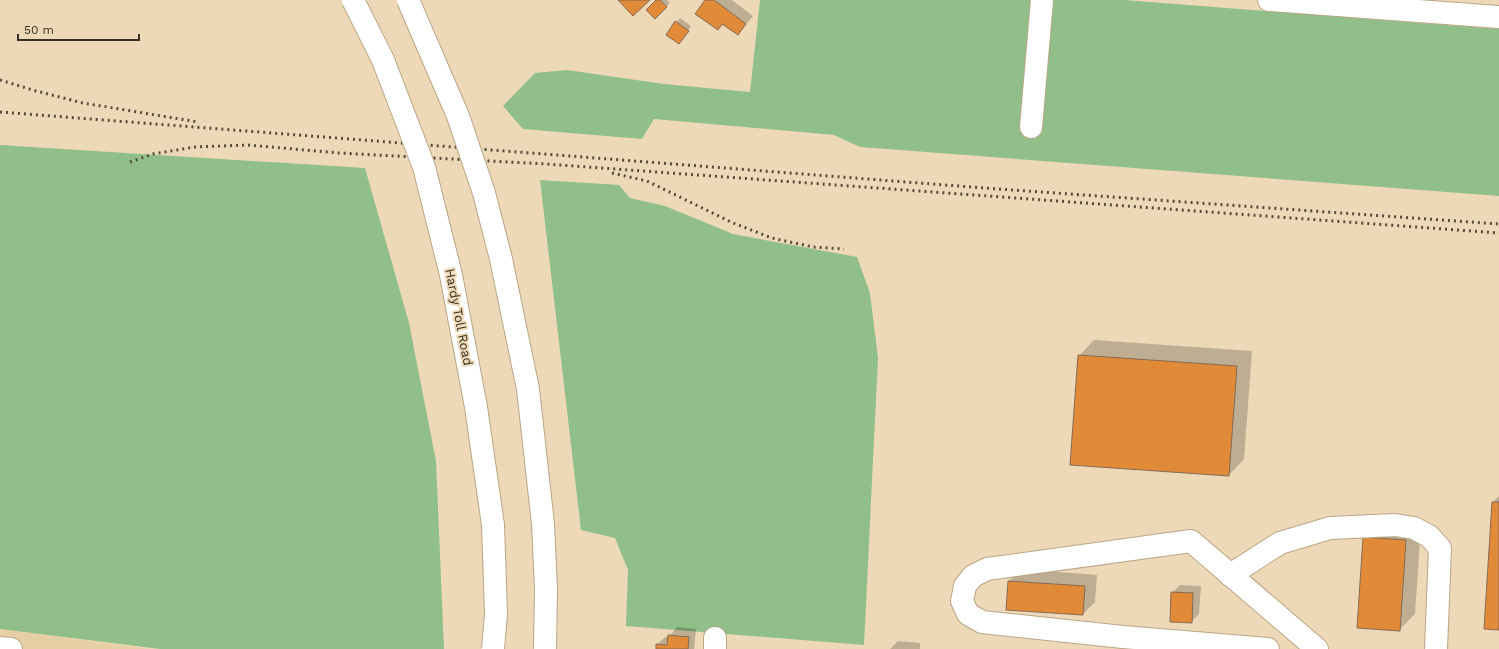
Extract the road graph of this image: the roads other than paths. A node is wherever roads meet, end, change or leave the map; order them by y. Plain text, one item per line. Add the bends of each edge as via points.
1 (353, 0) edge
2 (408, 0) edge
3 (1042, 0) edge
4 (1269, 0) edge
5 (1452, 7) edge
6 (1499, 17) edge
7 (1031, 127) dead end
8 (1230, 575) junction
9 (0, 648) edge
10 (11, 649) edge
11 (494, 649) edge
12 (545, 649) edge
13 (1268, 649) edge
14 (1317, 649) edge
15 (1436, 649) edge

1 - 11 main road, Hardy Toll Road, bridge via 383,60 424,167 451,275 476,407 493,525 496,614
2 - 12 main road, bridge via 458,116 484,193 501,259 528,388 542,517 546,589
3 - 7 main road
4 - 5 main road
5 - 6 main road
8 - 13 main road via 1191,541 987,569 973,576 965,586 962,601 968,614 982,622
8 - 14 main road
8 - 15 main road via 1280,543 1330,528 1414,528 1429,536 1440,548
9 - 10 main road

